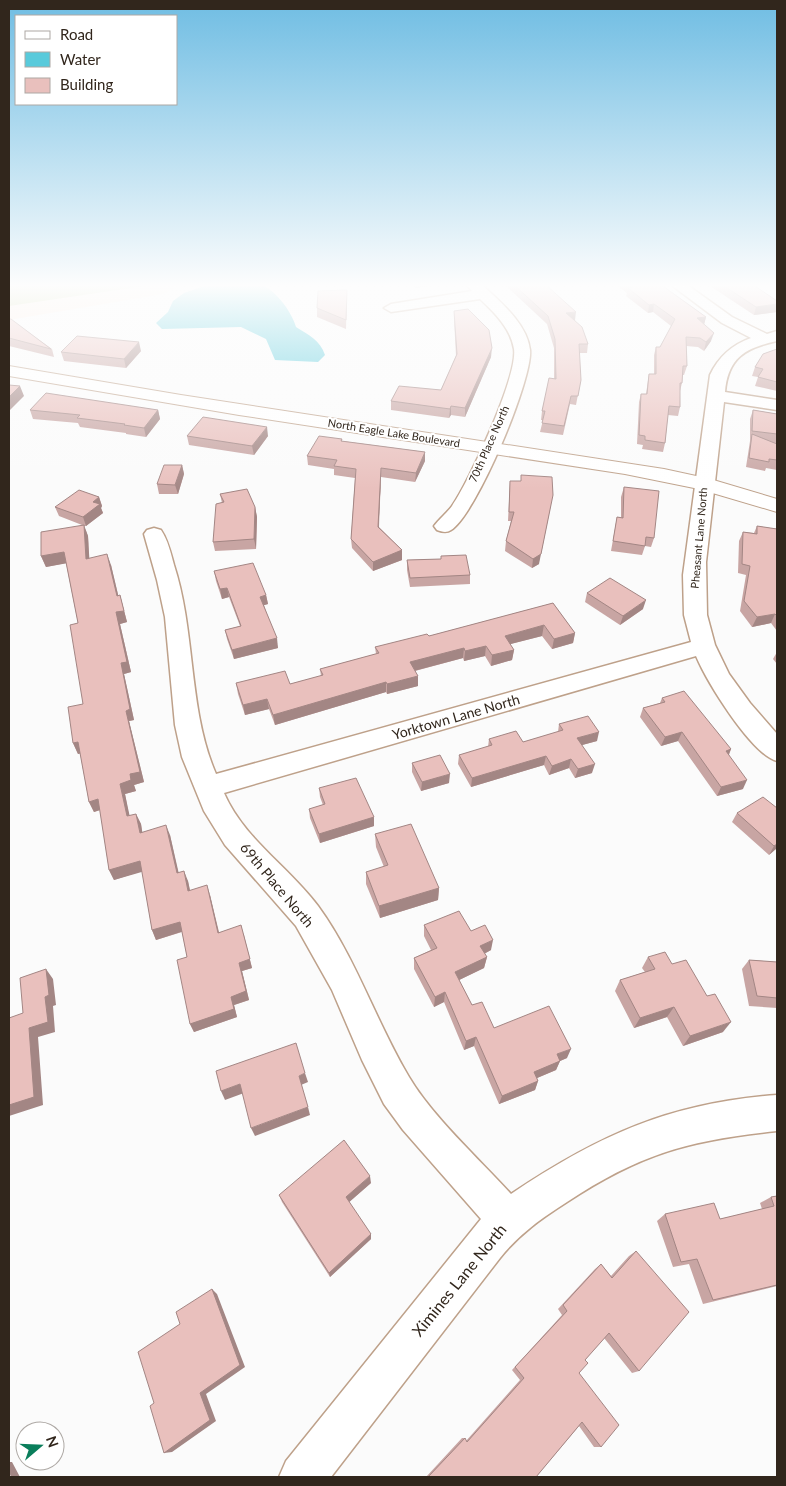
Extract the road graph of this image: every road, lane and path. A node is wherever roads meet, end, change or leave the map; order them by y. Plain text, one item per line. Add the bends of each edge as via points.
1 (523, 353) edge
2 (733, 353) edge
3 (9, 371) edge
4 (716, 396) junction
5 (777, 405) edge
6 (489, 447) junction
7 (704, 484) junction
8 (777, 506) edge
9 (444, 526) dead end
10 (154, 534) dead end
11 (704, 646) junction
12 (777, 751) edge
13 (207, 787) junction
14 (777, 1113) edge
15 (508, 1220) junction
16 (302, 1477) edge

1 - 6 street, 70th Place North via 516,381
2 - 4 street, Pheasant Lane North via 723,363 718,375
3 - 6 street, North Eagle Lake Boulevard via 250,412
4 - 5 street
4 - 7 street, Pheasant Lane North
6 - 7 street, North Eagle Lake Boulevard
6 - 9 street, 70th Place North via 461,508
7 - 8 street, North Eagle Lake Boulevard
7 - 11 street, Pheasant Lane North via 693,590
10 - 13 street, 69th Place North via 176,618 188,725 195,757
11 - 12 street, Pheasant Lane North via 737,704 753,727
11 - 13 street, Yorktown Lane North
13 - 15 street, 69th Place North via 235,836 307,916 344,980 397,1090 416,1117
14 - 15 street, Ximines Lane North via 712,1120 673,1128 635,1142 567,1179
15 - 16 street, Ximines Lane North via 447,1290 333,1442

